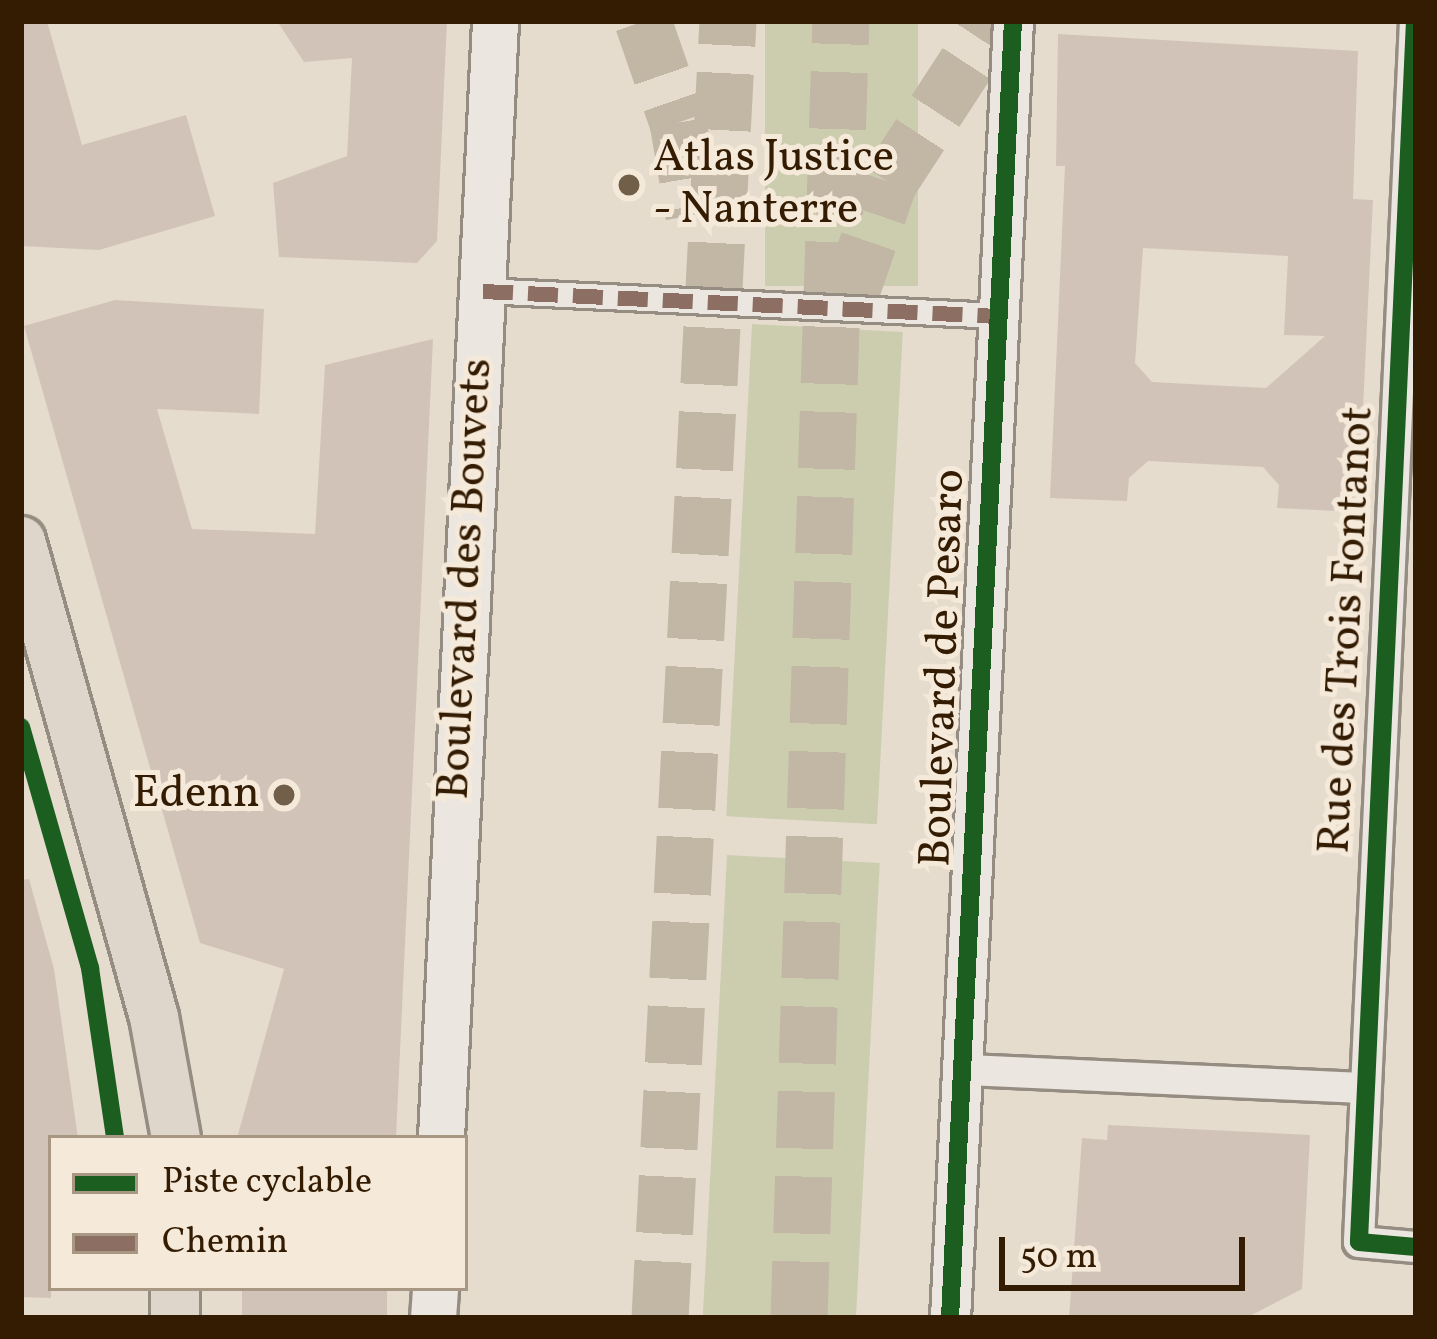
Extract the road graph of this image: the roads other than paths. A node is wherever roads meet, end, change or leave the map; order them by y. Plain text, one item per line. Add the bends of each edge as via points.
1 (495, 21) edge
2 (1013, 21) edge
3 (1415, 21) edge
4 (483, 291) junction
5 (998, 316) junction
6 (1405, 477) edge
7 (21, 541) edge
8 (965, 1070) junction
9 (1364, 1088) junction
10 (175, 1135) edge
11 (441, 1135) edge
12 (1416, 1247) edge
13 (950, 1318) edge

1 - 4 main road, Boulevard des Bouvets
2 - 5 street, Boulevard de Pesaro
3 - 6 street, Rue des Trois Fontanot
4 - 5 street
4 - 11 main road, Boulevard des Bouvets
5 - 8 street, Boulevard de Pesaro
6 - 9 street, Rue des Trois Fontanot
7 - 10 main road via 154,1017
8 - 9 street
8 - 13 street, Boulevard de Pesaro
9 - 12 street, Rue des Trois Fontanot via 1359,1242

